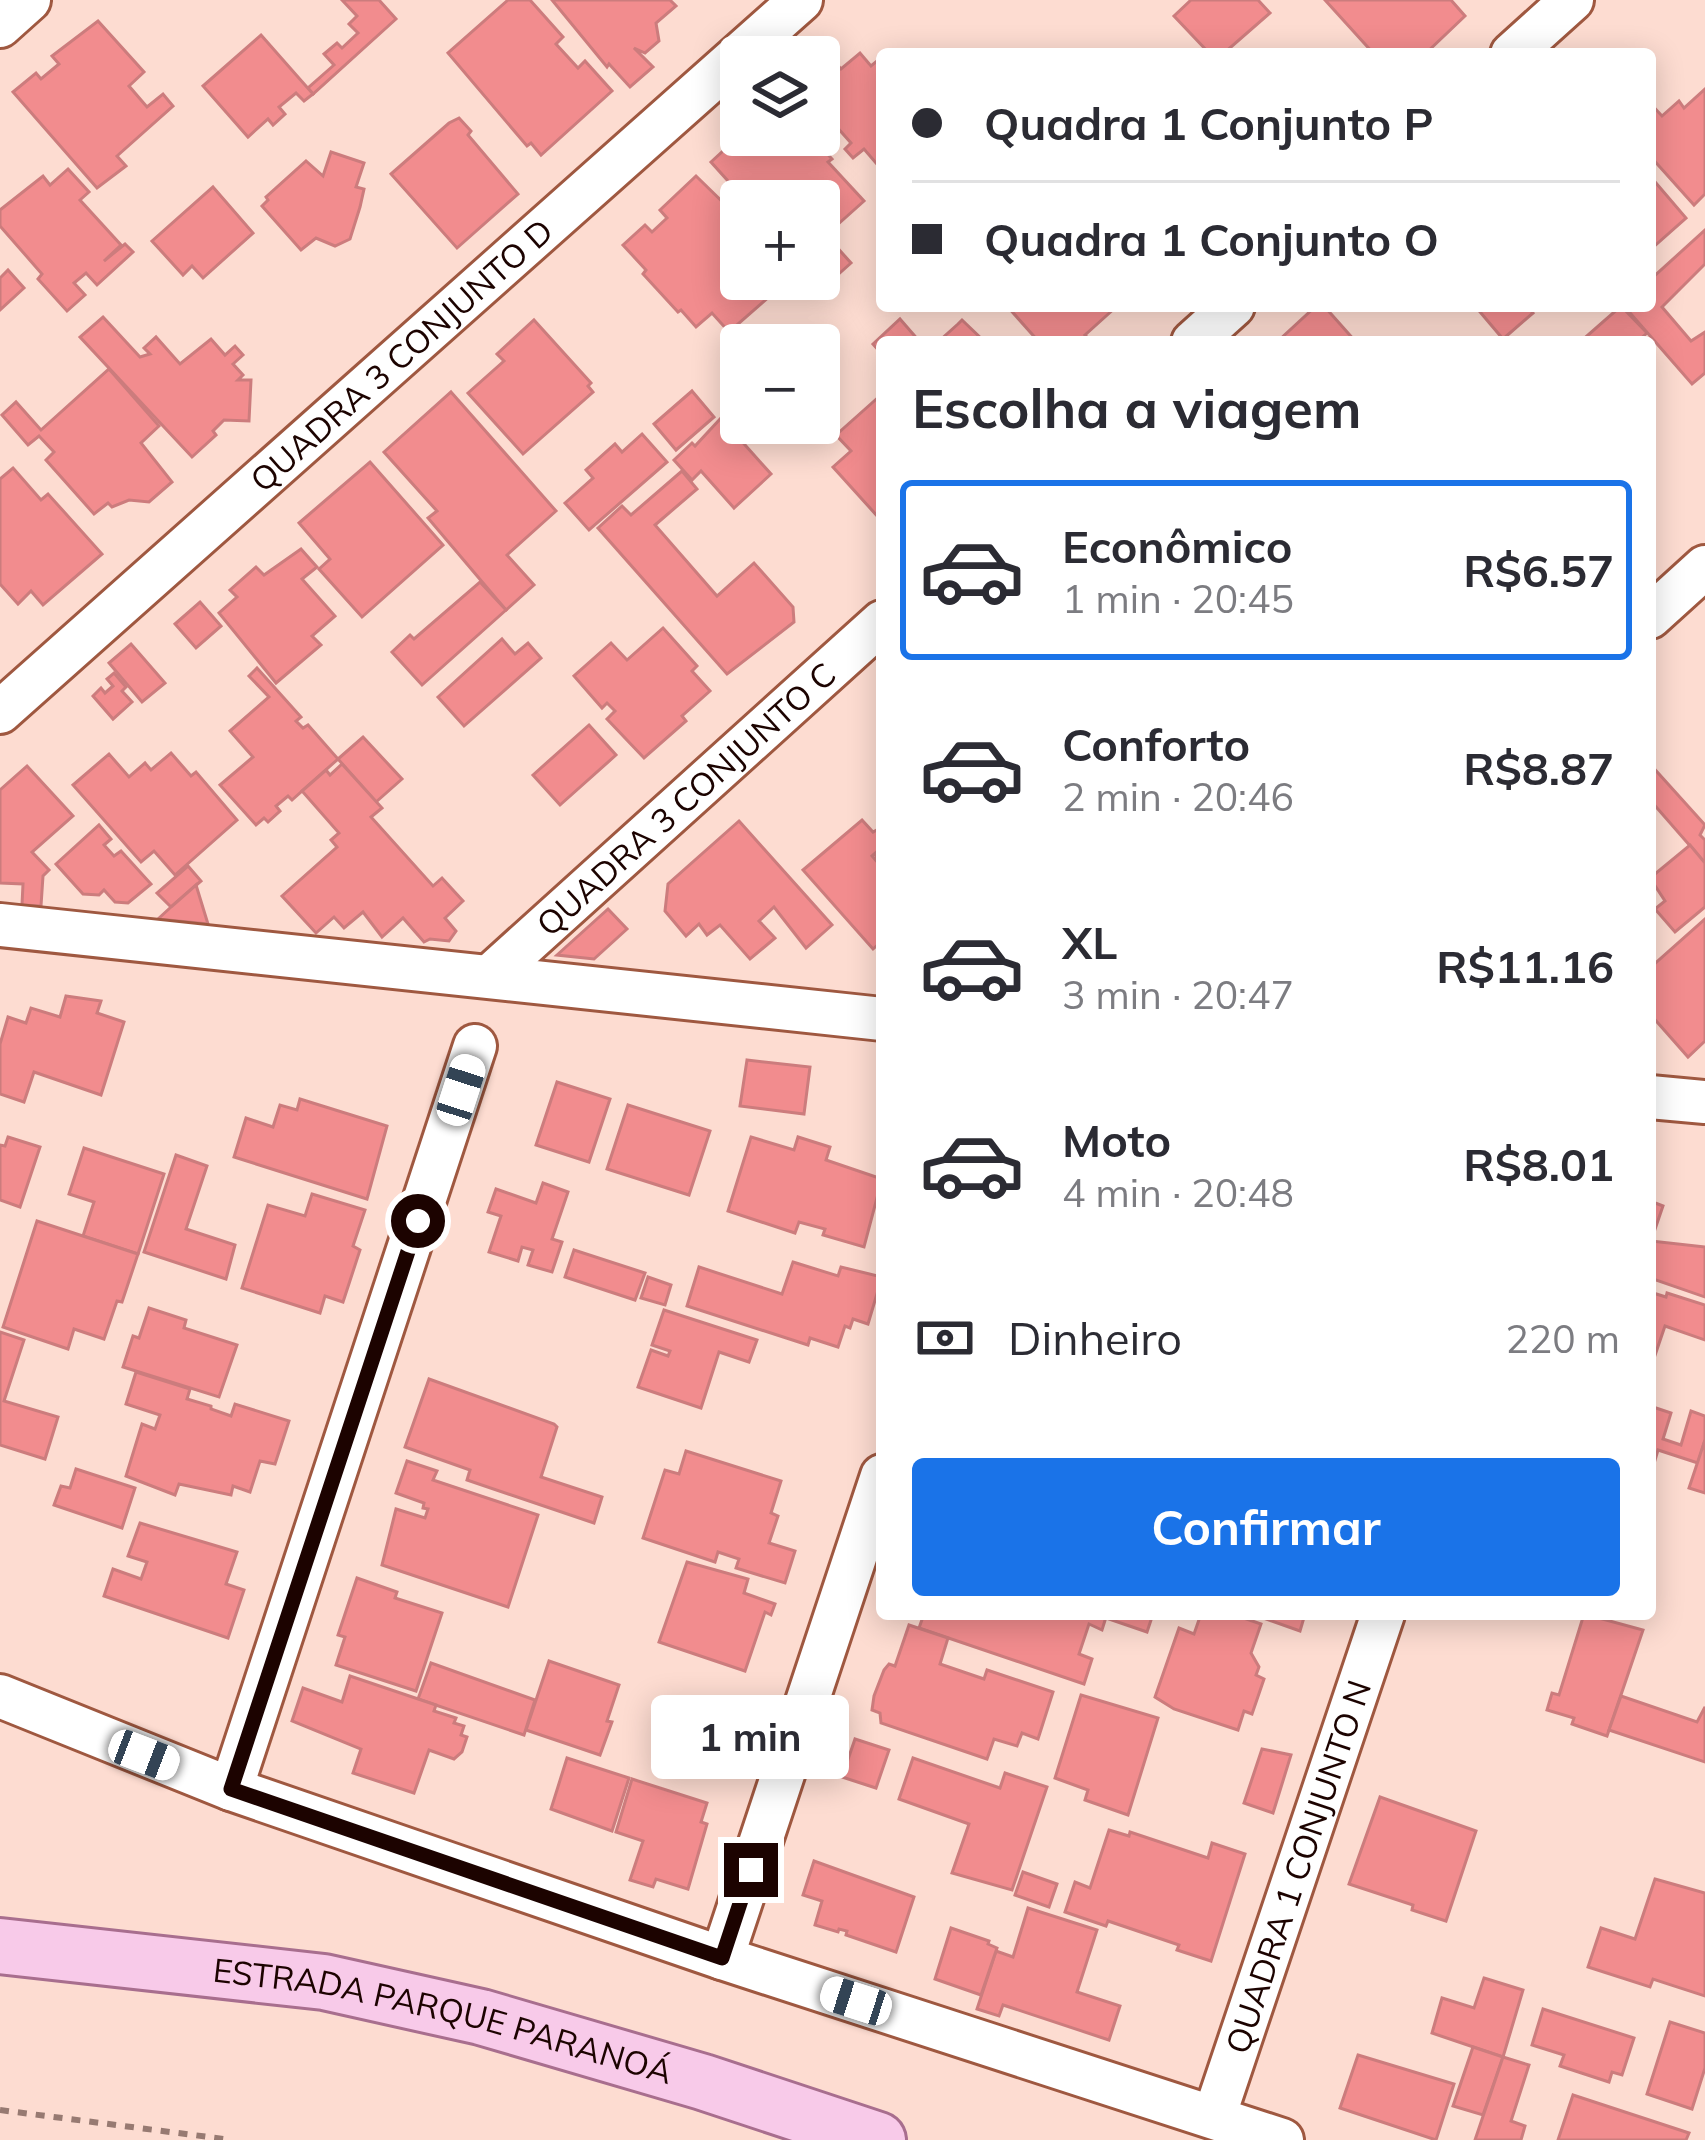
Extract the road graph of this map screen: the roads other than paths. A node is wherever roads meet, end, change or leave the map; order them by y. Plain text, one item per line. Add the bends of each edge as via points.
1 (29, 0) edge
2 (801, 0) edge
3 (1572, 0) edge
4 (0, 26) edge
5 (1519, 48) edge
6 (1226, 312) edge
7 (1200, 336) edge
8 (1705, 567) edge
9 (1656, 612) edge
10 (876, 627) edge
11 (0, 712) edge
12 (0, 925) edge
13 (490, 976) junction
14 (876, 1018) edge
15 (476, 1046) dead end
16 (1656, 1098) edge
17 (1705, 1102) edge
18 (876, 1494) edge
19 (1381, 1620) edge
20 (0, 1696) edge
21 (231, 1789) junction
22 (0, 1946) edge
23 (722, 1958) junction
24 (1214, 2117) junction
25 (878, 2140) edge
26 (1282, 2140) edge

1 - 4 street
2 - 11 street, QUADRA 3 CONJUNTO D
3 - 5 street
6 - 7 street
8 - 9 street
10 - 13 street, QUADRA 3 CONJUNTO C
12 - 13 street
13 - 14 street
15 - 21 street
16 - 17 street
18 - 23 street
19 - 24 street, QUADRA 1 CONJUNTO N
20 - 21 street
21 - 23 street
22 - 25 main road, ESTRADA PARQUE PARANOÁ via 324,1982 503,2023
23 - 24 street
24 - 26 street

